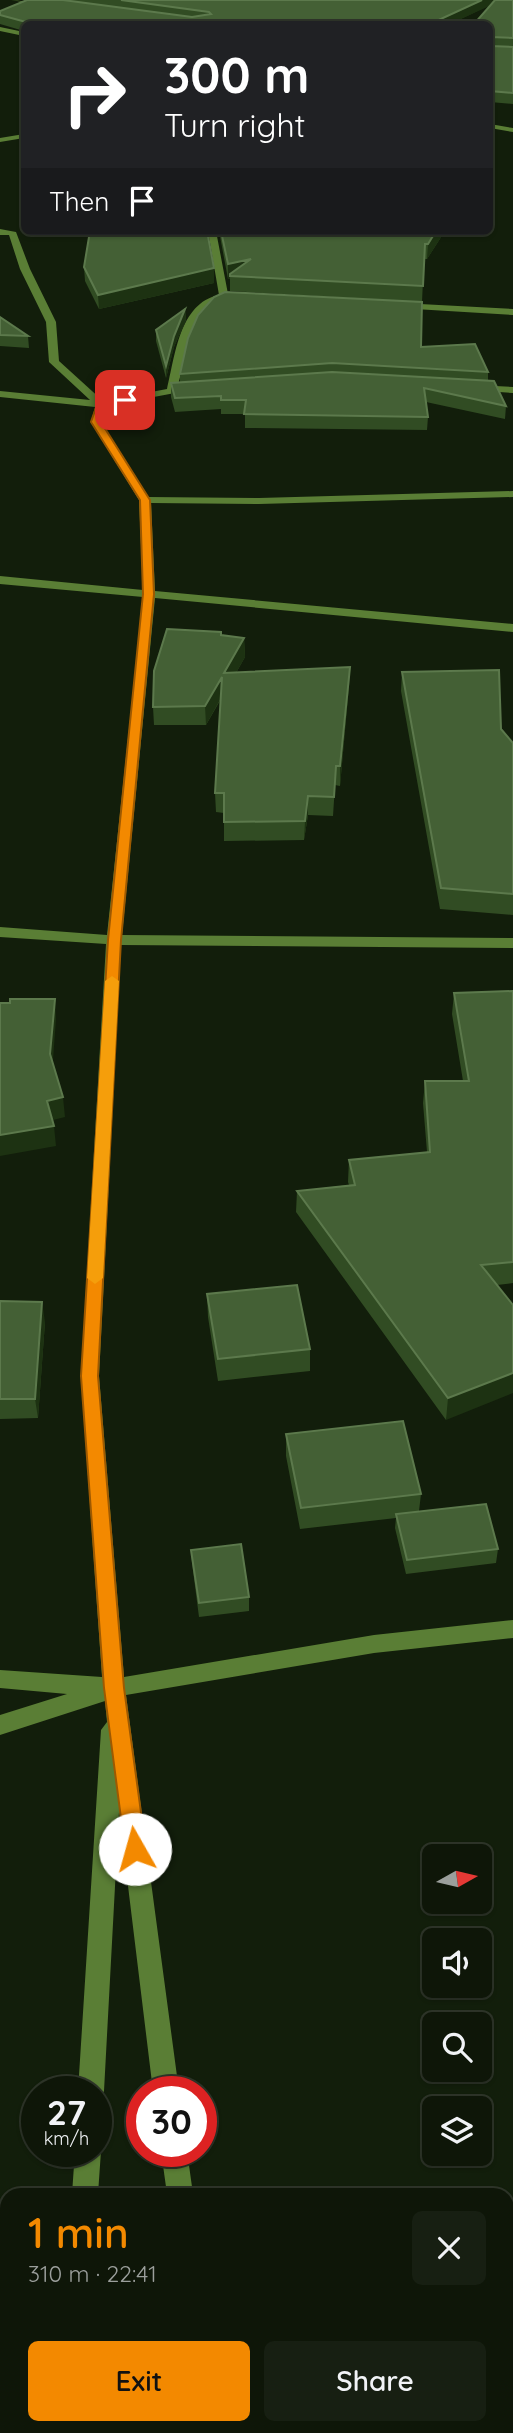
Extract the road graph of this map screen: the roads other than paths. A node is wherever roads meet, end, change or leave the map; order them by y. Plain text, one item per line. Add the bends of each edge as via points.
1 (14, 0) edge
2 (56, 5) edge
3 (0, 29) edge
4 (21, 33) edge
5 (493, 127) edge
6 (513, 130) edge
7 (21, 136) edge
8 (0, 140) edge
9 (0, 232) edge
10 (213, 235) edge
11 (225, 296) junction
12 (251, 298) edge
13 (396, 306) edge
14 (513, 312) edge
15 (457, 387) edge
16 (184, 390) edge
17 (513, 390) edge
18 (171, 391) junction
19 (0, 394) edge
20 (102, 404) junction
21 (513, 494) edge
22 (145, 500) junction
23 (0, 580) edge
24 (149, 594) junction
25 (513, 628) edge
26 (0, 932) edge
27 (114, 940) junction
28 (513, 943) edge
29 (513, 1629) edge
30 (0, 1679) edge
31 (114, 1688) junction
32 (0, 1725) edge
33 (92, 2076) edge
34 (164, 2076) edge
35 (87, 2167) edge
36 (176, 2167) edge
37 (85, 2188) edge
38 (179, 2188) edge

1 - 2 street
3 - 4 street
5 - 6 street
7 - 8 street
9 - 20 street via 12,232 51,322 54,362
10 - 11 street
11 - 12 street
11 - 18 street via 212,299 193,319
13 - 14 street
15 - 17 street
16 - 18 street
18 - 20 street
19 - 20 street
20 - 22 street via 96,422
21 - 22 street
22 - 24 street
23 - 24 street
24 - 25 street
24 - 27 street
26 - 27 street
27 - 28 street
27 - 31 street via 90,1376
29 - 31 street via 374,1644
30 - 31 street
31 - 32 street
31 - 33 street
31 - 34 street
35 - 37 street
36 - 38 street

